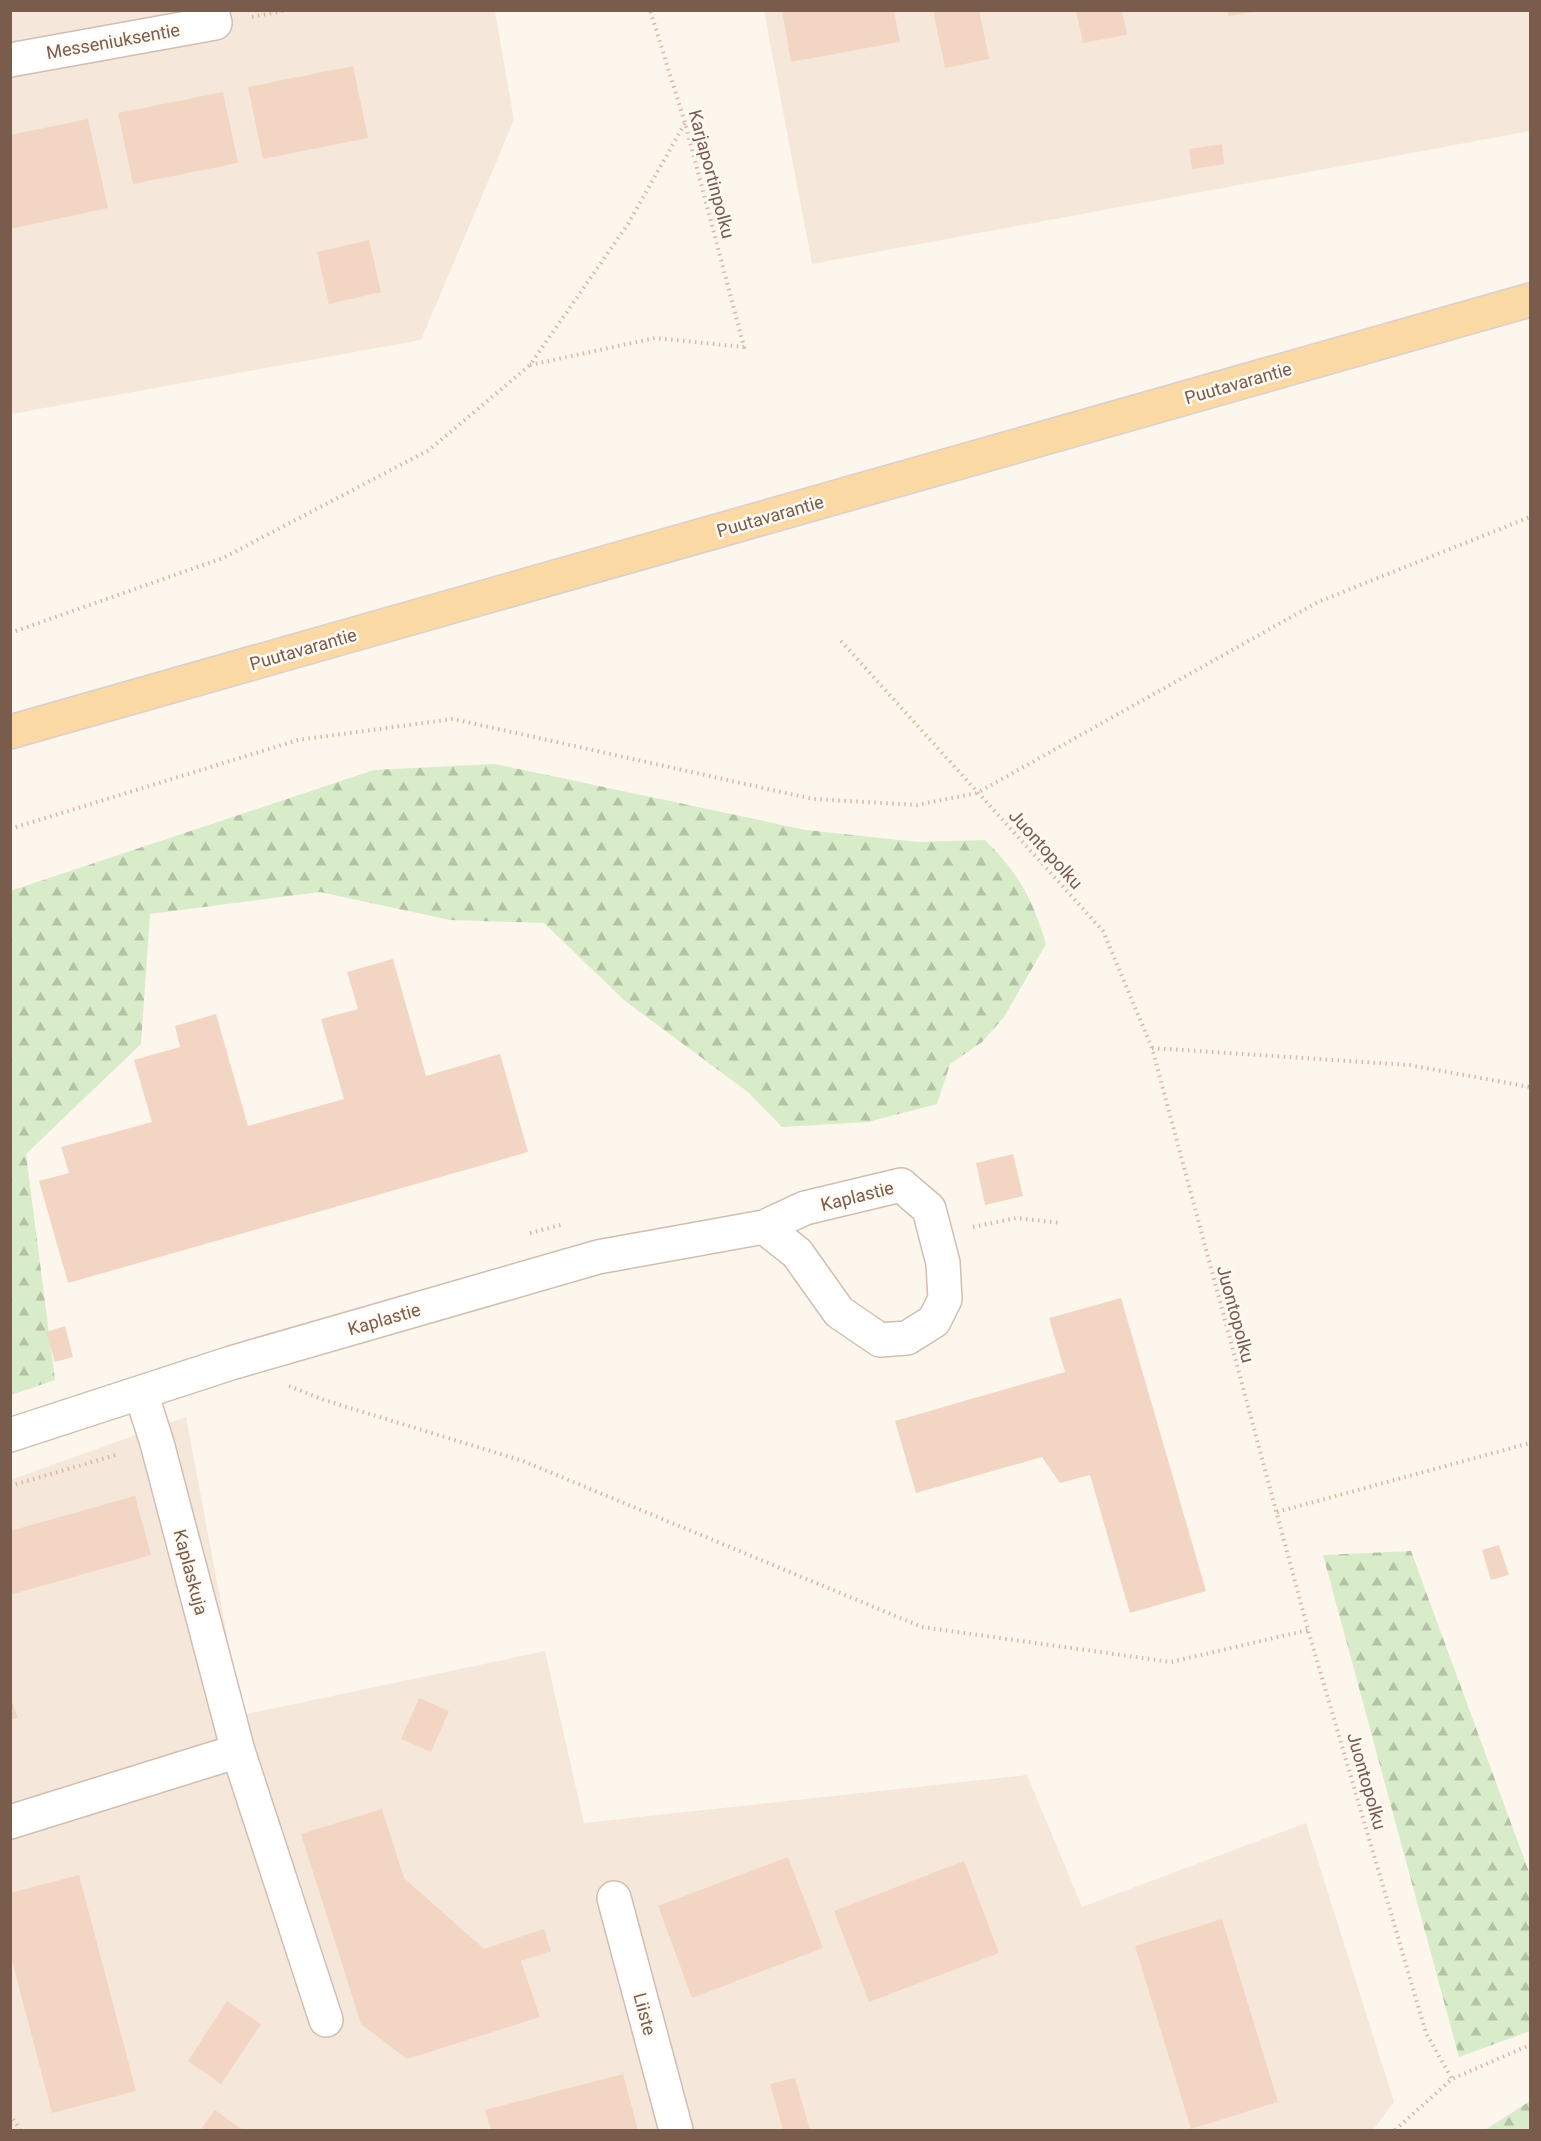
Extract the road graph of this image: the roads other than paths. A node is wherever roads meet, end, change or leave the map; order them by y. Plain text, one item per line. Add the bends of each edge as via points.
1 (213, 17) edge
2 (10, 60) edge
3 (1530, 300) edge
4 (10, 732) edge
5 (764, 1227) junction
6 (141, 1394) junction
7 (10, 1436) edge
8 (238, 1751) junction
9 (10, 1822) edge
10 (614, 1898) dead end
11 (326, 2020) dead end
12 (676, 2130) edge

1 - 2 street, Messeniuksentie
3 - 4 main road, Puutavarantie
5 - 5 street, Kaplastie via 805,1208 902,1185 929,1209 943,1263 945,1299 934,1322 907,1338 880,1340 839,1312 797,1253
5 - 6 street, Kaplastie via 598,1257 231,1363
6 - 7 street, Kaplastie
6 - 8 street, Kaplaskuja
8 - 9 street
8 - 11 street, Kaplaskuja
10 - 12 street, Liiste

